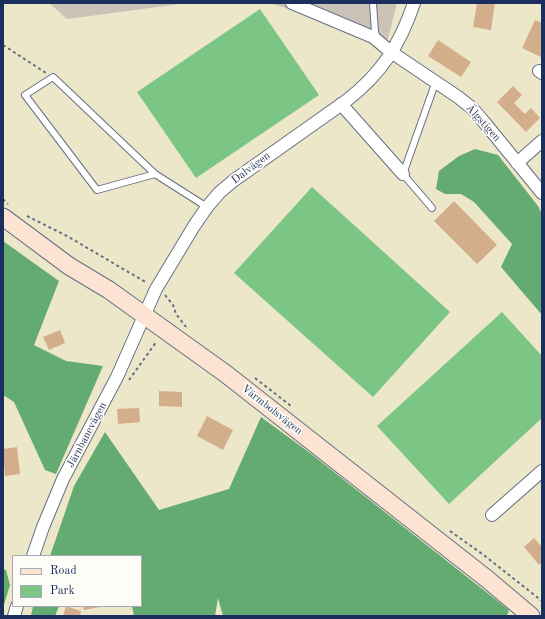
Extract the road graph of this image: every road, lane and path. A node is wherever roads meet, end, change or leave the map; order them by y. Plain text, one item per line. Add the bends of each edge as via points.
1 (292, 3) edge
2 (373, 3) edge
3 (414, 3) edge
4 (379, 42) junction
5 (3, 45) edge
6 (391, 52) junction
7 (53, 77) junction
8 (436, 81) junction
9 (341, 104) junction
10 (542, 141) edge
11 (517, 163) junction
12 (155, 174) junction
13 (403, 174) junction
14 (542, 193) edge
15 (3, 200) edge
16 (207, 207) junction
17 (432, 208) dead end
18 (7, 212) edge
19 (21, 213) dead end
20 (156, 289) junction
21 (176, 314) dead end
22 (144, 315) junction
23 (165, 330) junction
24 (127, 384) dead end
25 (542, 471) edge
26 (492, 515) dead end
27 (33, 555) edge
28 (531, 616) edge

1 - 4 street via 364,33
2 - 4 lane via 375,32
3 - 6 street, Dalvägen via 402,34
4 - 6 street
5 - 7 path
6 - 8 street, Älgstigen
6 - 9 street, Dalvägen via 364,87
7 - 12 lane
7 - 12 lane via 25,95 97,190
8 - 11 street, Älgstigen via 472,108
8 - 13 lane
9 - 13 street
9 - 16 street, Dalvägen via 238,177
10 - 11 street
11 - 14 street, Älgstigen
12 - 16 lane
13 - 17 lane
15 - 18 path
16 - 20 street, Dalvägen
18 - 22 street, Värmbolsvägen via 69,266
19 - 20 path via 67,236
20 - 22 street, Dalvägen
21 - 23 path
22 - 23 street, Värmbolsvägen
22 - 27 street, Järnbanevägen via 117,377 63,479
23 - 24 path
23 - 28 street, Värmbolsvägen via 294,426
25 - 26 street

